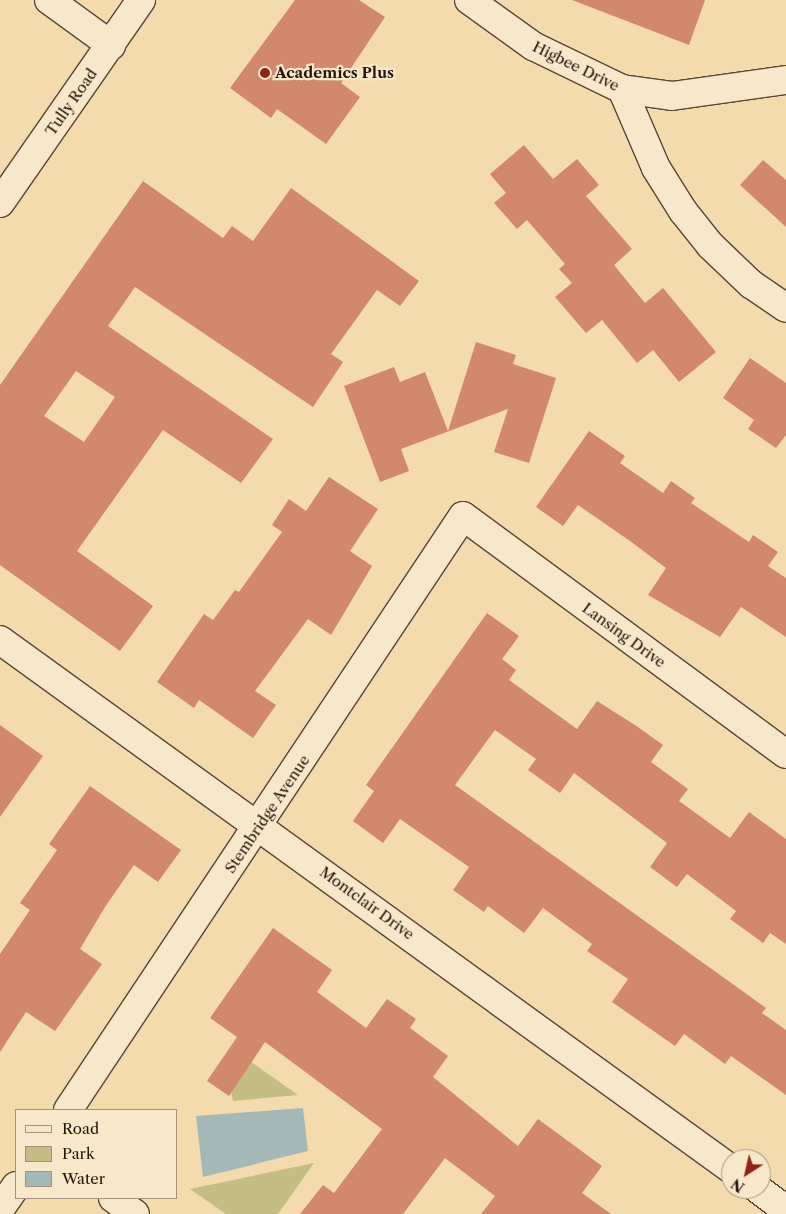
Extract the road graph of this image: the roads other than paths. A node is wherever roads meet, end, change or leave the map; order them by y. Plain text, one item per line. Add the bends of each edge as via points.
1 (49, 0) edge
2 (141, 0) edge
3 (469, 0) edge
4 (111, 45) junction
5 (786, 80) edge
6 (622, 90) junction
7 (0, 203) edge
8 (786, 308) edge
9 (463, 516) joint
10 (0, 640) edge
11 (786, 754) edge
12 (261, 825) junction
13 (69, 1109) edge
14 (721, 1162) edge
15 (15, 1187) edge
16 (114, 1199) edge
17 (771, 1199) edge
18 (0, 1209) edge
19 (786, 1210) edge
20 (135, 1214) edge

1 - 4 street
2 - 4 street, Tully Road
3 - 6 street, Higbee Drive via 533,46
4 - 7 street, Tully Road
5 - 6 street, Higbee Drive via 672,96
6 - 8 street via 656,168 683,211 710,245 751,284
9 - 11 street, Lansing Drive
9 - 12 street, Stembridge Avenue
10 - 12 street, Montclair Drive
12 - 13 street, Stembridge Avenue
12 - 14 street, Montclair Drive
15 - 18 street
16 - 20 street
17 - 19 street

